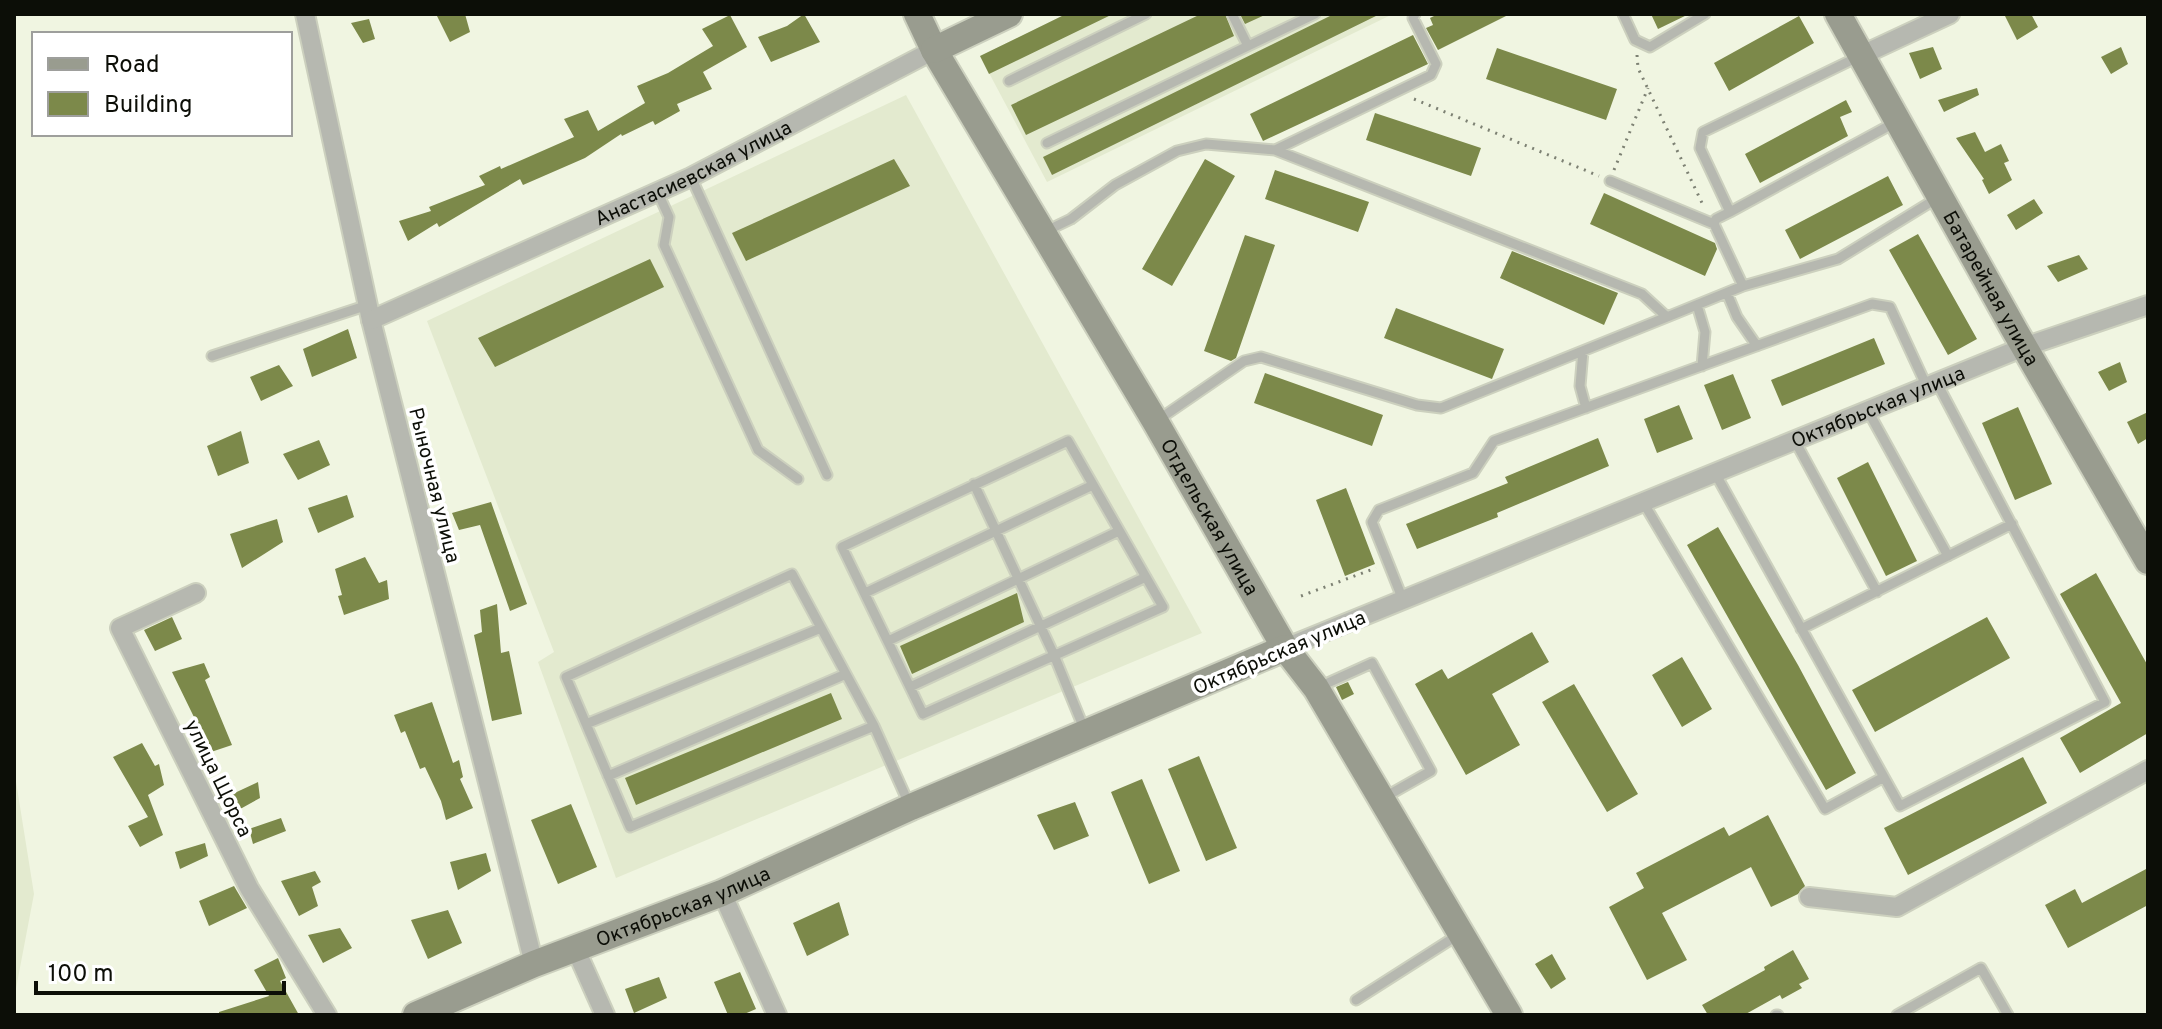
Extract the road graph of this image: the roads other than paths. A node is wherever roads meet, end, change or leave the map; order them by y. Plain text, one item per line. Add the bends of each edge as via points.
1 (305, 14) edge
2 (917, 14) edge
3 (1009, 14) edge
4 (1146, 14) edge
5 (1232, 14) edge
6 (1315, 14) edge
7 (1415, 14) edge
8 (1623, 14) edge
9 (1705, 14) edge
10 (1838, 14) edge
11 (1950, 14) edge
12 (1248, 46) junction
13 (934, 50) junction
14 (1860, 56) junction
15 (1009, 81) dead end
16 (1897, 122) junction
17 (1047, 143) dead end
18 (1275, 150) junction
19 (691, 177) junction
20 (1610, 181) road end
21 (658, 193) junction
22 (1939, 197) junction
23 (1730, 212) junction
24 (1715, 222) junction
25 (1042, 233) junction
26 (1743, 286) junction
27 (1727, 293) junction
28 (1697, 305) junction
29 (2148, 305) edge
30 (369, 312) junction
31 (1667, 317) junction
32 (1757, 346) junction
33 (2024, 347) junction
34 (1583, 351) junction
35 (212, 356) dead end
36 (1702, 366) junction
37 (1932, 385) junction
38 (1586, 408) junction
39 (1868, 411) junction
40 (1155, 421) junction
41 (1795, 441) junction
42 (1715, 473) junction
43 (827, 475) dead end
44 (798, 479) dead end
45 (974, 484) junction
46 (1093, 485) junction
47 (1643, 502) junction
48 (2012, 524) junction
49 (996, 531) junction
50 (1119, 531) junction
51 (1948, 556) junction
52 (2148, 561) edge
53 (1146, 577) junction
54 (1018, 579) junction
55 (1877, 592) junction
56 (196, 593) dead end
57 (865, 593) junction
58 (1403, 600) junction
59 (1040, 625) junction
60 (821, 628) junction
61 (1801, 629) junction
62 (888, 641) junction
63 (1285, 648) junction
64 (1054, 655) junction
65 (846, 674) junction
66 (910, 687) junction
67 (1316, 688) junction
68 (586, 724) junction
69 (874, 726) junction
70 (1086, 734) junction
71 (2148, 770) edge
72 (608, 776) junction
73 (1884, 777) junction
74 (1382, 799) junction
75 (911, 807) junction
76 (722, 893) junction
77 (1809, 897) dead end
78 (1461, 934) junction
79 (576, 950) junction
80 (534, 964) junction
81 (1356, 1000) dead end
82 (327, 1015) edge
83 (416, 1015) edge
84 (605, 1015) edge
85 (777, 1015) edge
86 (1509, 1015) edge
87 (1897, 1015) edge
88 (2008, 1015) edge

1 - 30 street, Рыночная улица
2 - 13 street, Отдельская улица
3 - 13 street, Анастасиевская улица
4 - 15 lane
5 - 12 lane
6 - 12 lane
7 - 18 lane via 1436,64 1431,75
8 - 9 lane via 1635,40 1650,47
10 - 14 street, Батарейная улица
11 - 14 street
12 - 17 lane
13 - 19 street, Анастасиевская улица
13 - 25 street, Отдельская улица
14 - 16 street, Батарейная улица
14 - 23 lane via 1703,132 1700,148
16 - 22 street, Батарейная улица
16 - 23 lane
18 - 25 lane via 1206,144 1177,151
18 - 31 lane via 1642,294
19 - 21 street, Анастасиевская улица
19 - 43 lane
20 - 24 lane
21 - 30 street, Анастасиевская улица
21 - 44 lane via 669,217 664,245 758,450
22 - 26 lane via 1838,259
22 - 33 street, Батарейная улица
23 - 24 lane
24 - 26 lane
25 - 40 street, Отдельская улица
26 - 27 lane
27 - 28 lane
27 - 32 lane
28 - 31 lane
28 - 36 lane via 1705,332
29 - 33 street, Октябрьская улица
30 - 35 lane
30 - 80 street, Рыночная улица
31 - 34 lane
32 - 36 lane
32 - 37 lane via 1872,304 1890,307
33 - 37 street, Октябрьская улица
33 - 52 street, Батарейная улица
34 - 38 lane via 1580,386
34 - 40 lane via 1441,408 1261,357 1244,361
36 - 38 lane
37 - 39 street, Октябрьская улица
37 - 48 lane
38 - 58 lane via 1494,441 1473,473 1379,510 1372,522
39 - 41 street, Октябрьская улица
39 - 51 lane
40 - 63 street, Отдельская улица
41 - 42 street, Октябрьская улица
41 - 55 lane
42 - 47 street, Октябрьская улица
42 - 61 lane
45 - 46 lane via 1068,441
45 - 49 lane
45 - 57 lane via 842,547
46 - 49 lane
46 - 50 lane
47 - 58 street, Октябрьская улица
47 - 73 lane via 1825,809
48 - 51 lane
48 - 73 lane via 2105,702 1900,806
49 - 54 lane
49 - 57 lane
50 - 53 lane
50 - 54 lane
51 - 55 lane
53 - 59 lane
53 - 64 lane via 1163,607
54 - 59 lane
54 - 62 lane
55 - 61 lane
56 - 82 street, улица Щорса via 120,628 249,888
57 - 62 lane
58 - 63 street, Октябрьская улица
59 - 64 lane
59 - 66 lane
60 - 65 lane
60 - 68 lane
60 - 68 lane via 792,574 566,677
61 - 73 lane
62 - 66 lane
63 - 67 street, Отдельская улица
63 - 70 street, Октябрьская улица
64 - 66 lane via 923,714
64 - 70 lane
65 - 69 lane
65 - 72 lane
67 - 74 street, Отдельская улица
67 - 74 lane via 1372,663 1431,771
68 - 72 lane
69 - 72 lane via 630,827
69 - 75 lane
70 - 75 street, Октябрьская улица
71 - 77 street via 1897,907
74 - 78 street, Отдельская улица
75 - 76 street, Октябрьская улица
76 - 79 street, Октябрьская улица
76 - 85 street
78 - 81 lane
78 - 86 street, Отдельская улица
79 - 80 street, Октябрьская улица
79 - 84 street
80 - 83 street, Октябрьская улица
87 - 88 lane via 1981,968

